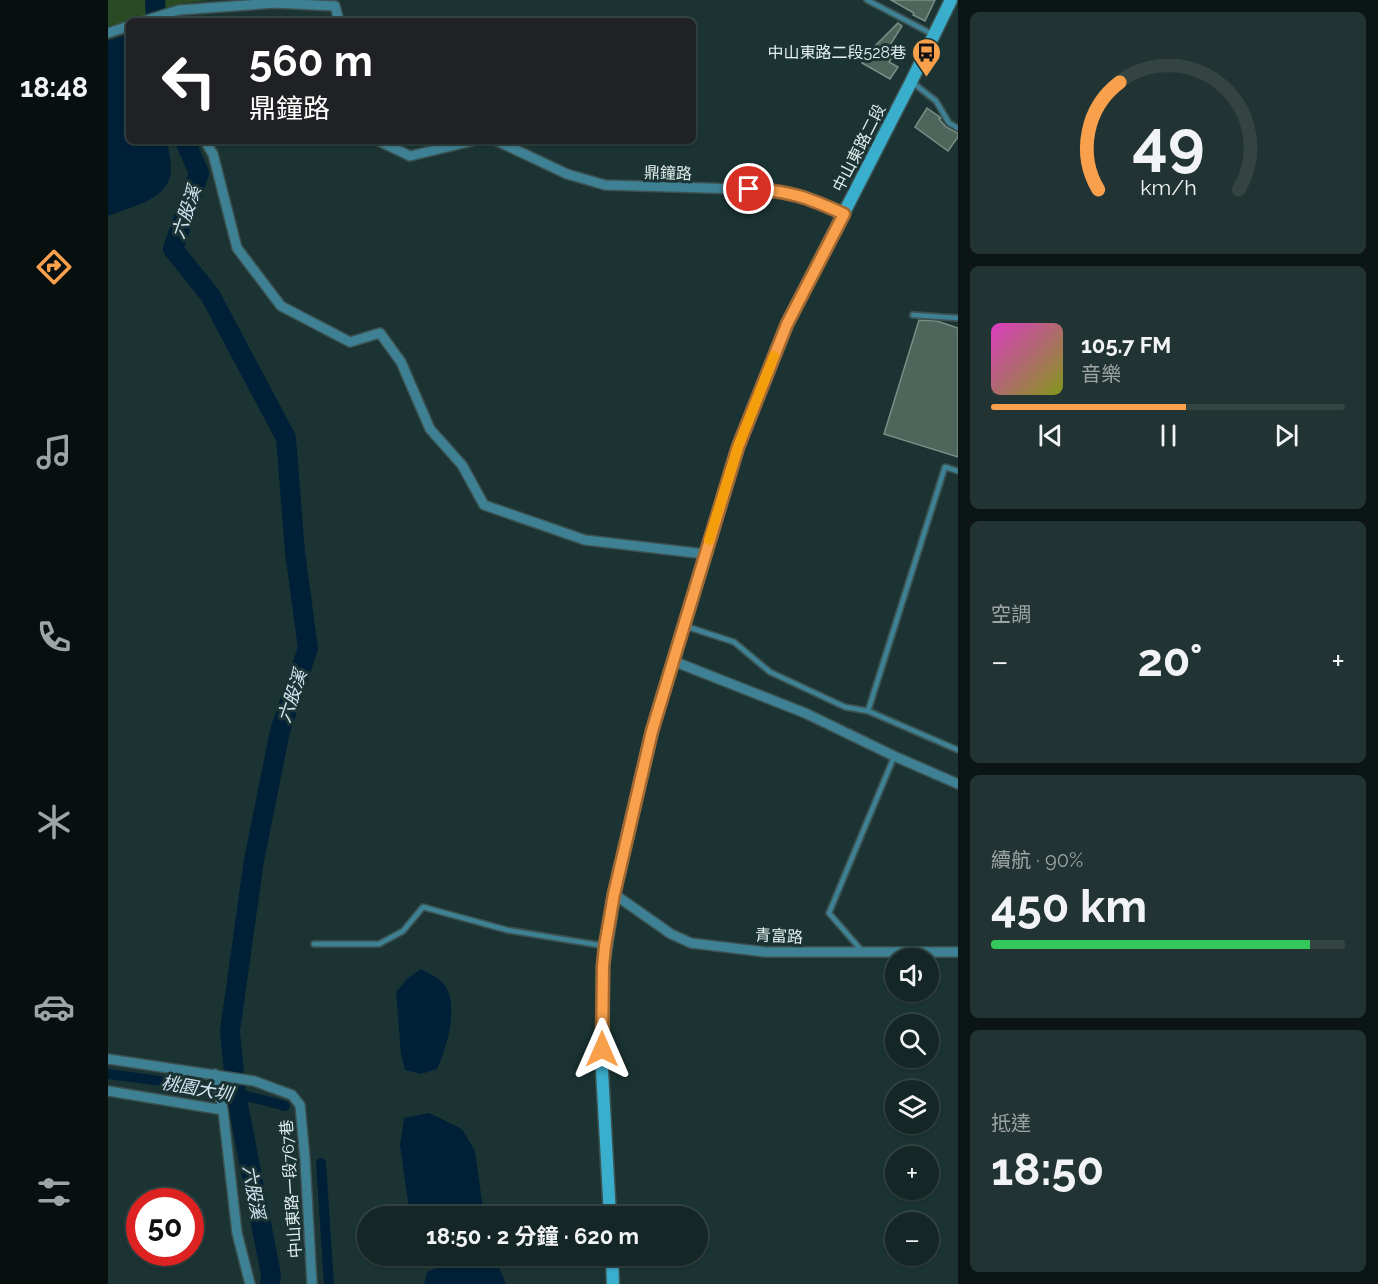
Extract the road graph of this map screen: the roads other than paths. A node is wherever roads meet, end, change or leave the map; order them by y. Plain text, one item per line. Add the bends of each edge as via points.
1 (867, 0) edge
2 (951, 0) edge
3 (179, 10) junction
4 (154, 18) edge
5 (179, 18) edge
6 (338, 18) edge
7 (126, 27) edge
8 (108, 33) edge
9 (934, 35) junction
10 (912, 82) junction
11 (958, 128) edge
12 (207, 144) edge
13 (385, 144) edge
14 (460, 144) edge
15 (502, 144) edge
16 (844, 214) junction
17 (913, 315) dead end
18 (958, 318) edge
19 (958, 471) edge
20 (705, 554) junction
21 (683, 626) junction
22 (673, 662) junction
23 (868, 711) junction
24 (958, 750) edge
25 (894, 756) junction
26 (958, 784) edge
27 (614, 894) junction
28 (314, 944) dead end
29 (605, 946) junction
30 (958, 952) edge
31 (864, 953) junction
32 (108, 1059) edge
33 (215, 1074) junction
34 (108, 1091) edge
35 (223, 1110) junction
36 (609, 1206) edge
37 (612, 1266) edge
38 (250, 1284) edge
39 (312, 1284) edge
40 (613, 1284) edge

1 - 9 lane
2 - 9 main road, 中山東路二段
3 - 4 street
3 - 5 street
3 - 6 street via 275,3 335,6
7 - 8 street
9 - 10 main road, 中山東路二段
10 - 11 lane via 936,101 949,123
10 - 16 main road, 中山東路二段
12 - 20 street via 213,154 237,249 281,306 350,342 380,333 401,362 430,429 462,465 484,504 585,540
13 - 14 street via 410,156
15 - 16 street, 鼎鐘路 via 567,174 604,185 769,190 806,197
16 - 20 main road, 中山東路二段 via 787,324 760,390
17 - 18 lane
19 - 23 lane via 945,467
20 - 21 main road, 中山東路二段
21 - 22 main road, 中山東路二段
21 - 23 lane via 734,642 770,672 845,707
22 - 25 street via 805,713
22 - 27 main road, 中山東路二段 via 652,731
23 - 24 lane
25 - 26 street
25 - 31 lane via 829,913
27 - 29 main road, 中山東路二段
27 - 31 street, 青富路 via 671,934 691,943 765,952
28 - 29 lane via 379,944 403,931 423,907 507,930
29 - 36 main road, 中山東路二段 via 602,1070
30 - 31 street, 青富路
32 - 33 street
33 - 35 street
33 - 39 street, 中山東路一段767巷 via 254,1081 292,1095 300,1105
34 - 35 street
35 - 38 street via 237,1233
37 - 40 main road

